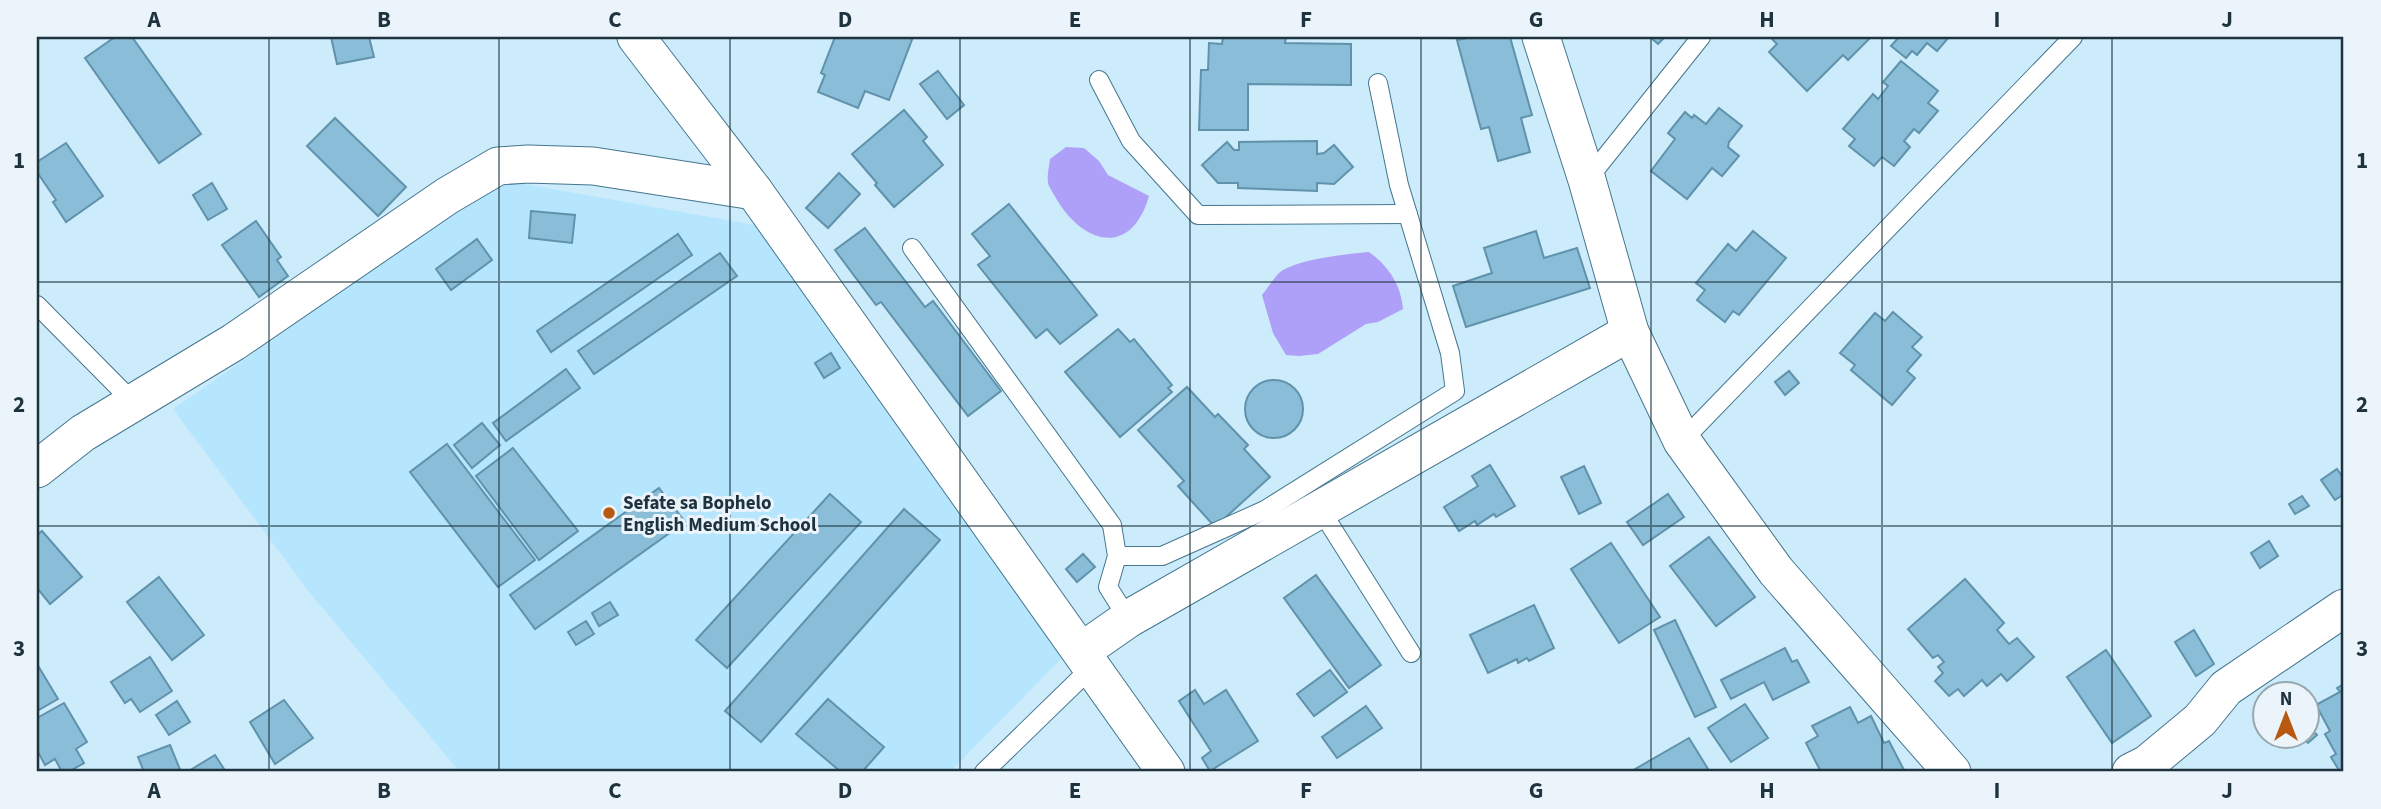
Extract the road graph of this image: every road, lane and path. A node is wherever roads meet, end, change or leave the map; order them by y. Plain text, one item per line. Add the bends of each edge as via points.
1 (636, 37) edge
2 (1541, 37) edge
3 (1701, 37) edge
4 (2073, 37) edge
5 (1099, 80) dead end
6 (1378, 83) dead end
7 (1587, 180) junction
8 (754, 191) junction
9 (1408, 214) junction
10 (912, 248) dead end
11 (37, 305) edge
12 (1630, 331) junction
13 (134, 403) junction
14 (1682, 441) junction
15 (37, 469) edge
16 (1320, 509) junction
17 (1116, 556) junction
18 (2344, 608) edge
19 (1128, 619) junction
20 (1411, 653) dead end
21 (1088, 659) junction
22 (984, 772) edge
23 (1167, 772) edge
24 (1952, 772) edge
25 (2131, 772) edge

1 - 8 street
2 - 7 street
3 - 7 lane
4 - 14 lane
5 - 9 lane via 1131,141 1198,215
6 - 9 lane
7 - 12 street
8 - 13 street via 593,166 498,166
8 - 21 street
9 - 17 lane via 1450,353 1455,391 1265,510 1162,556
10 - 17 lane via 1112,525
11 - 13 lane
12 - 14 street
12 - 16 street
13 - 15 street via 83,433
14 - 24 street via 1776,571
16 - 19 street
16 - 20 lane
17 - 19 lane via 1108,587
18 - 25 street via 2226,688 2200,720
19 - 21 street
21 - 22 lane
21 - 23 street

